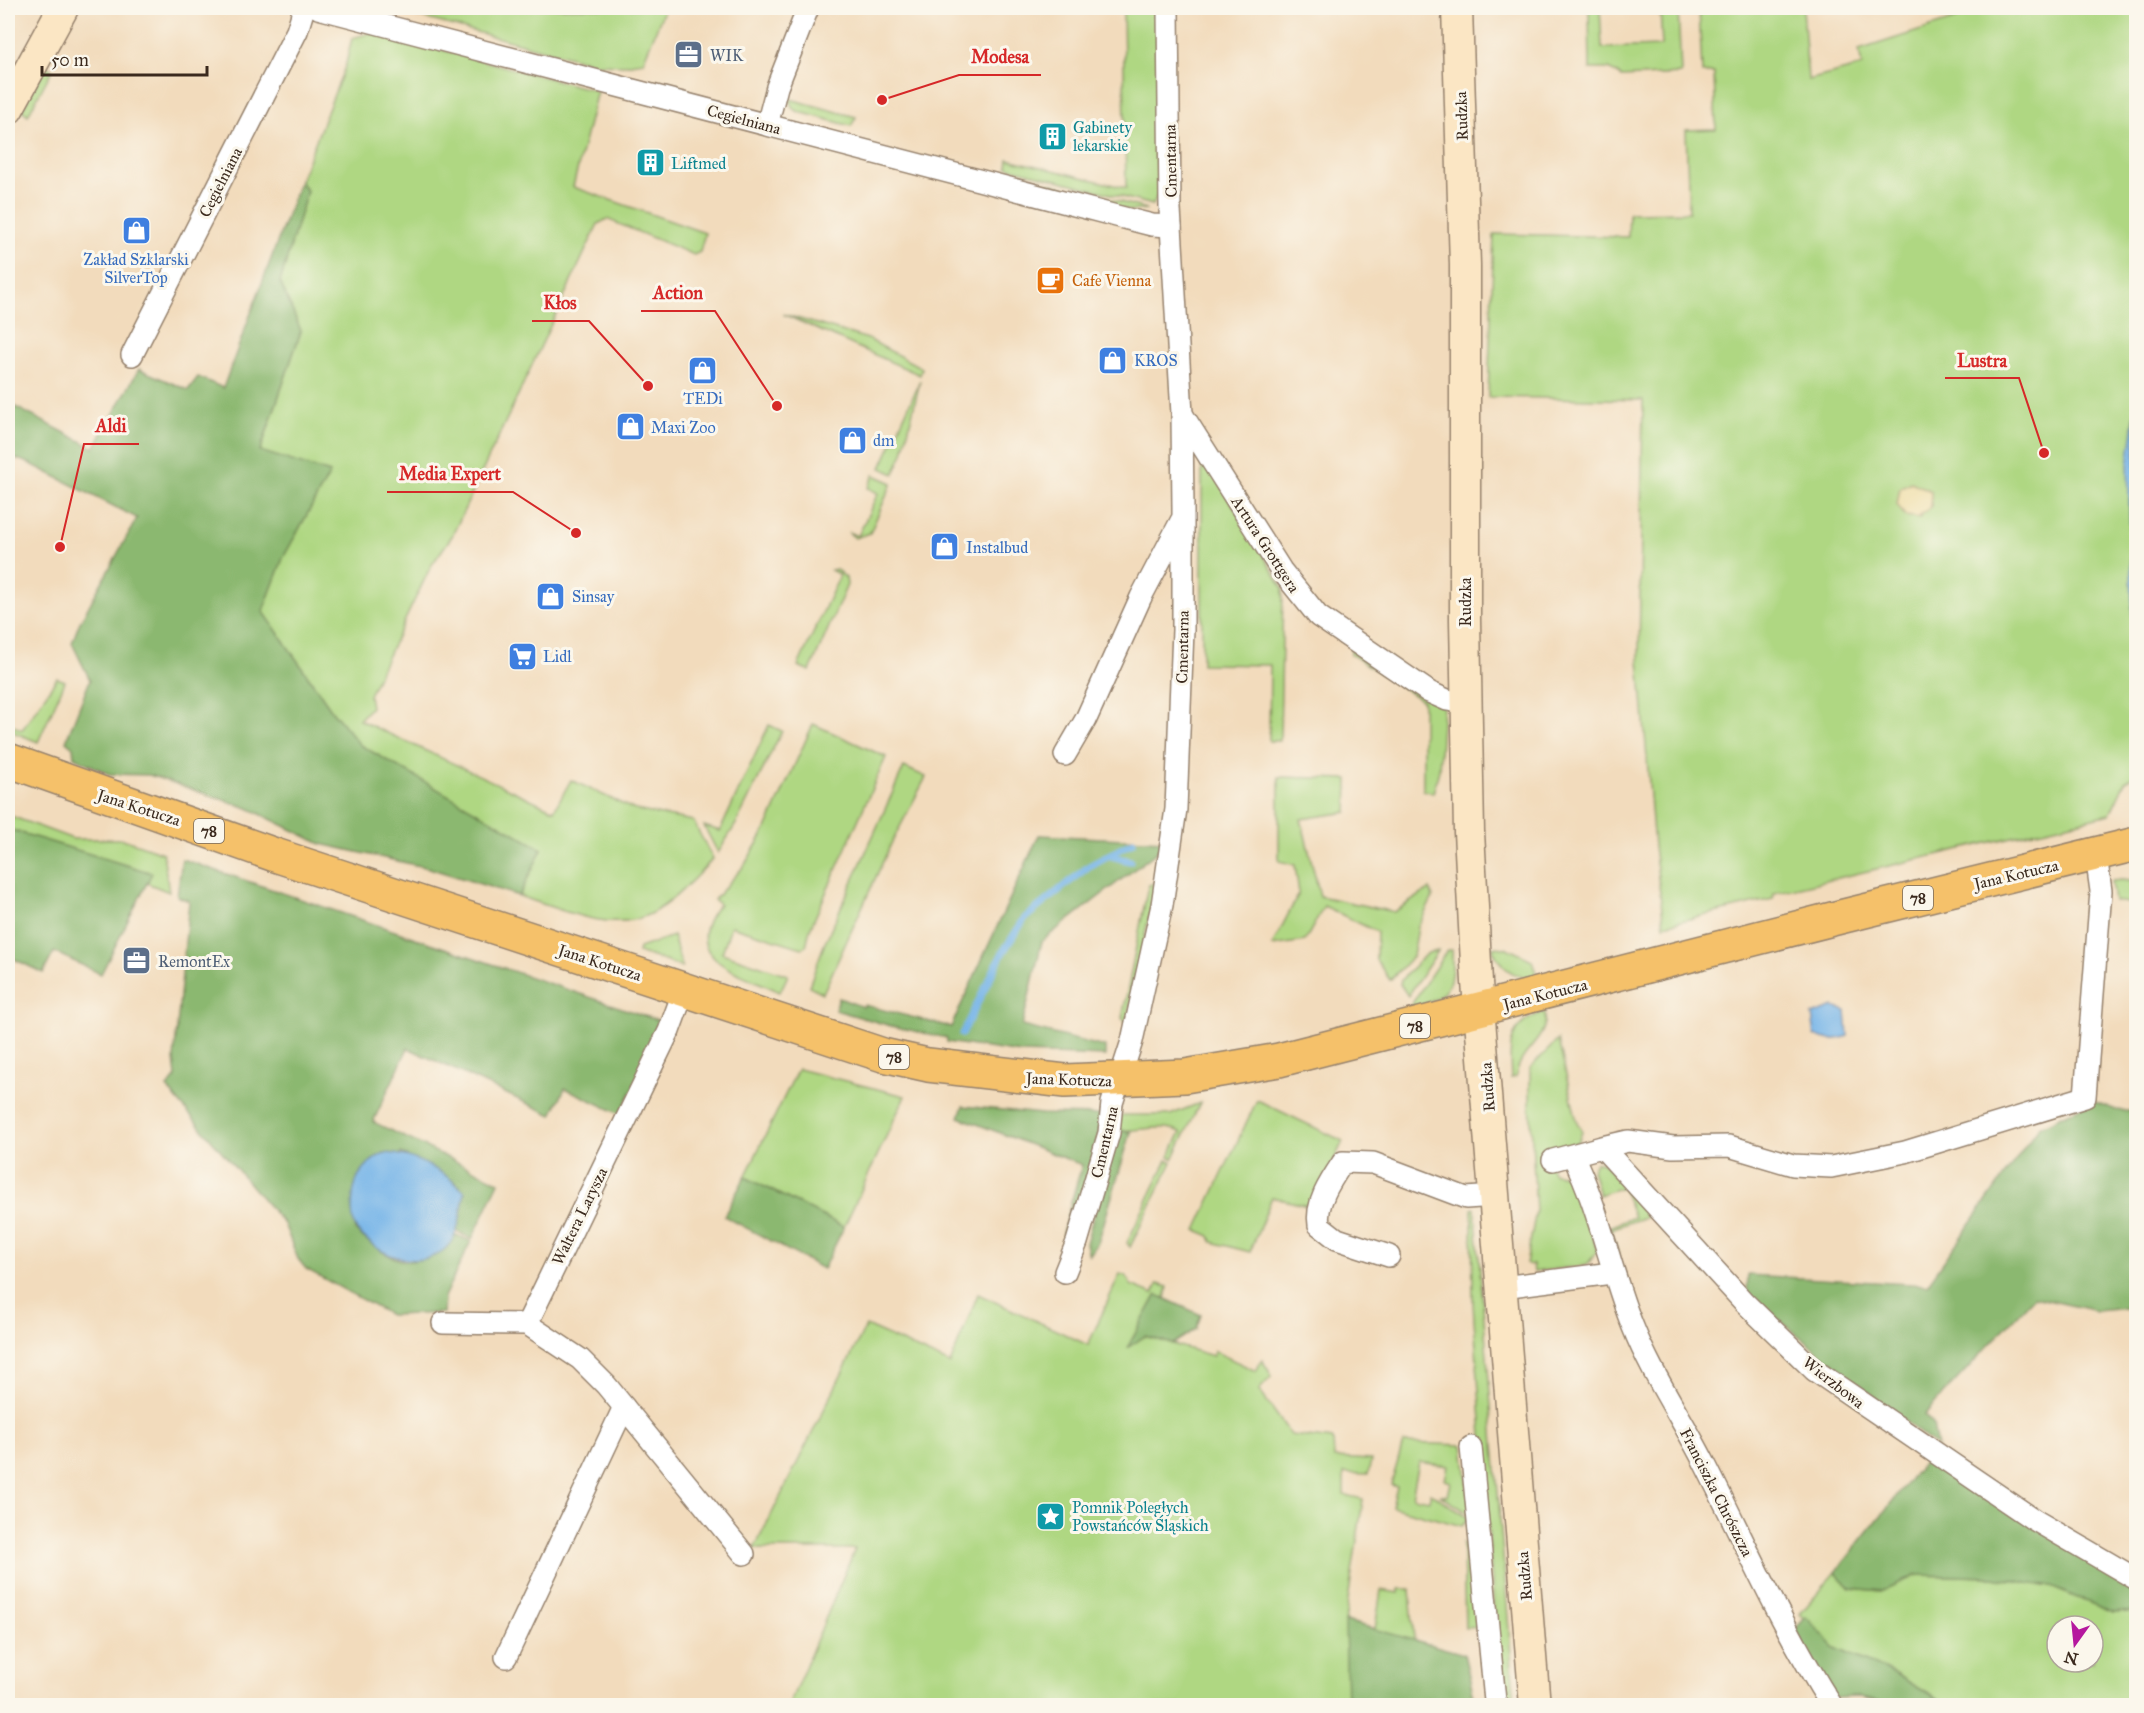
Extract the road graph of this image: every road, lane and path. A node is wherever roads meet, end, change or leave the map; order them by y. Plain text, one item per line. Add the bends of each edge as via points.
1 (304, 8) edge
2 (318, 8) edge
3 (808, 8) edge
4 (1168, 8) edge
5 (1457, 8) edge
6 (52, 16) edge
7 (8, 109) edge
8 (767, 125) junction
9 (1171, 226) junction
10 (132, 355) dead end
11 (1182, 414) junction
12 (1183, 518) junction
13 (1466, 703) junction
14 (1065, 755) dead end
15 (12, 763) edge
16 (2119, 849) edge
17 (684, 990) junction
18 (1480, 1010) junction
19 (1120, 1080) junction
20 (1602, 1147) junction
21 (1495, 1196) junction
22 (1389, 1256) dead end
23 (1065, 1272) dead end
24 (1612, 1273) junction
25 (1502, 1287) junction
26 (443, 1323) dead end
27 (526, 1324) junction
28 (624, 1407) junction
29 (1472, 1447) dead end
30 (744, 1554) dead end
31 (2136, 1580) edge
32 (506, 1657) dead end
33 (1499, 1706) edge
34 (1535, 1706) edge
35 (1832, 1706) edge

1 - 10 street, Cegielniana via 297,31
2 - 8 street, Cegielniana
3 - 8 street via 777,87
4 - 9 street, Cmentarna
5 - 13 street, Rudzka via 1465,265
6 - 7 street
8 - 9 street, Cegielniana via 1136,221
9 - 11 street, Cmentarna
11 - 12 street, Cmentarna
11 - 13 street, Artura Grottgera via 1281,570 1318,616 1429,692
12 - 14 street
12 - 19 street, Cmentarna via 1179,763 1169,862 1152,959
13 - 18 street, Rudzka
15 - 17 main road, Jana Kotucza / 78 via 274,855
16 - 18 main road, Jana Kotucza / 78
16 - 20 street via 2101,891 2085,1097 1905,1152 1831,1167 1793,1166 1729,1146 1673,1147 1628,1141
17 - 19 main road, Jana Kotucza / 78 via 833,1040 928,1065 1031,1079
17 - 27 street, Waltera Larysza via 669,1031
18 - 19 main road, Jana Kotucza / 78 via 1256,1065 1185,1076
18 - 21 street, Rudzka
19 - 23 street, Cmentarna via 1077,1242
20 - 24 street via 1563,1158 1598,1219
20 - 31 street, Wierzbowa via 1744,1302 1814,1370 2033,1519
21 - 22 street via 1466,1198 1373,1163 1343,1162 1326,1192 1319,1225 1337,1239
21 - 25 street, Rudzka
24 - 25 street
24 - 35 street, Franciszka Chrószcza via 1634,1330 1673,1407 1704,1460 1787,1629
25 - 34 street, Rudzka
26 - 27 street
27 - 28 street via 580,1359
28 - 30 street
28 - 32 street
29 - 33 street via 1495,1701

